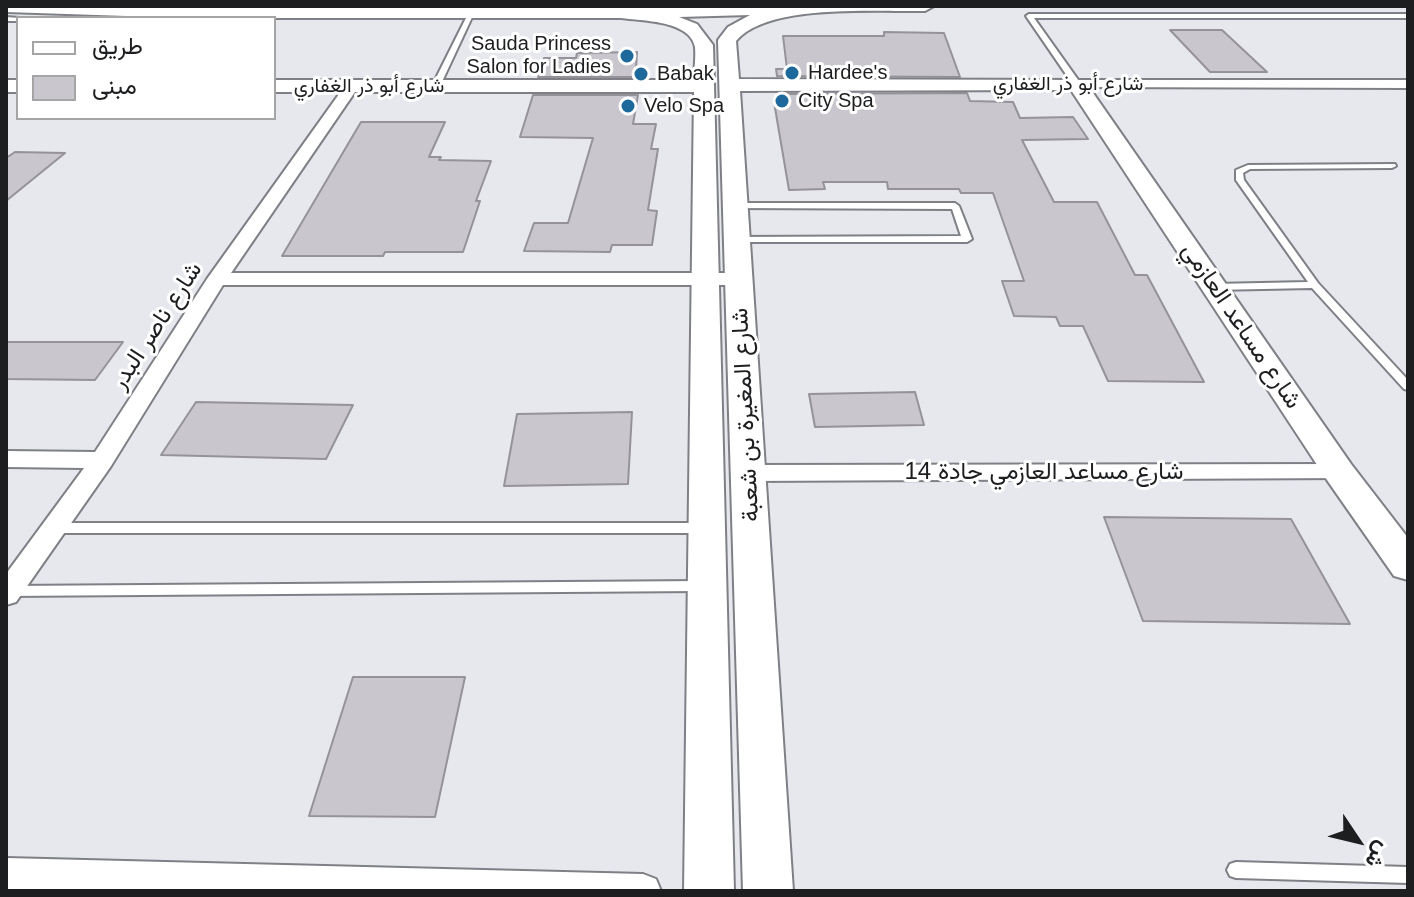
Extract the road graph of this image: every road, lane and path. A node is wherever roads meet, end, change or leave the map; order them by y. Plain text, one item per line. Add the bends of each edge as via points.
1 (925, 6) edge
2 (6, 7) edge
3 (819, 9) junction
4 (133, 10) junction
5 (306, 13) junction
6 (471, 13) junction
7 (621, 13) junction
8 (149, 16) edge
9 (1408, 16) edge
10 (276, 18) edge
11 (694, 30) junction
12 (737, 30) junction
13 (1077, 84) junction
14 (1408, 84) edge
15 (716, 85) junction
16 (276, 86) edge
17 (352, 86) junction
18 (436, 86) junction
19 (1392, 166) dead end
20 (736, 206) junction
21 (738, 239) junction
22 (217, 279) junction
23 (723, 280) junction
24 (1315, 285) junction
25 (1214, 287) junction
26 (1408, 387) edge
27 (6, 459) edge
28 (102, 460) junction
29 (1339, 472) junction
30 (749, 473) junction
31 (53, 528) junction
32 (708, 528) junction
33 (1408, 566) edge
34 (708, 586) junction
35 (7, 593) edge
36 (1236, 870) dead end
37 (6, 875) edge
38 (1408, 875) edge
39 (643, 891) edge
40 (709, 891) edge
41 (768, 891) edge

1 - 3 main road
2 - 4 main road
3 - 7 main road
3 - 12 main road via 768,17
4 - 5 main road
4 - 8 main road
5 - 6 main road
5 - 10 main road
6 - 7 main road
6 - 18 lane
7 - 11 main road
9 - 13 lane via 1029,16
11 - 12 main road via 715,23
11 - 15 main road, شارع المغيرة بن شعبة
12 - 15 main road, شارع المغيرة بن شعبة via 727,40
13 - 14 street, شارع أبو ذر الغفاري
13 - 15 main road, شارع أبو ذر الغفاري
13 - 25 main road, شارع مساعد العازمي
15 - 18 main road, شارع أبو ذر الغفاري
15 - 20 main road, شارع المغيرة بن شعبة
15 - 23 main road, شارع المغيرة بن شعبة
16 - 17 main road, شارع أبو ذر الغفاري
17 - 18 main road, شارع أبو ذر الغفاري
17 - 22 street, شارع ناصر البدر
19 - 24 lane via 1248,167 1239,172
20 - 21 main road, شارع المغيرة بن شعبة
20 - 21 lane via 955,206 967,239
21 - 23 main road, شارع المغيرة بن شعبة
22 - 23 street
22 - 28 street, شارع ناصر البدر
23 - 30 main road, شارع المغيرة بن شعبة
23 - 32 main road, شارع المغيرة بن شعبة
24 - 25 lane
24 - 26 lane
25 - 29 main road, شارع مساعد العازمي
27 - 28 street
28 - 31 street, شارع ناصر البدر
29 - 30 street, شارع مساعد العازمي جادة 14
29 - 33 main road, شارع مساعد العازمي
30 - 41 main road, شارع المغيرة بن شعبة
31 - 32 lane
31 - 35 street, شارع ناصر البدر
32 - 34 main road, شارع المغيرة بن شعبة
34 - 35 lane
34 - 40 main road, شارع المغيرة بن شعبة
36 - 38 lane
37 - 39 street

